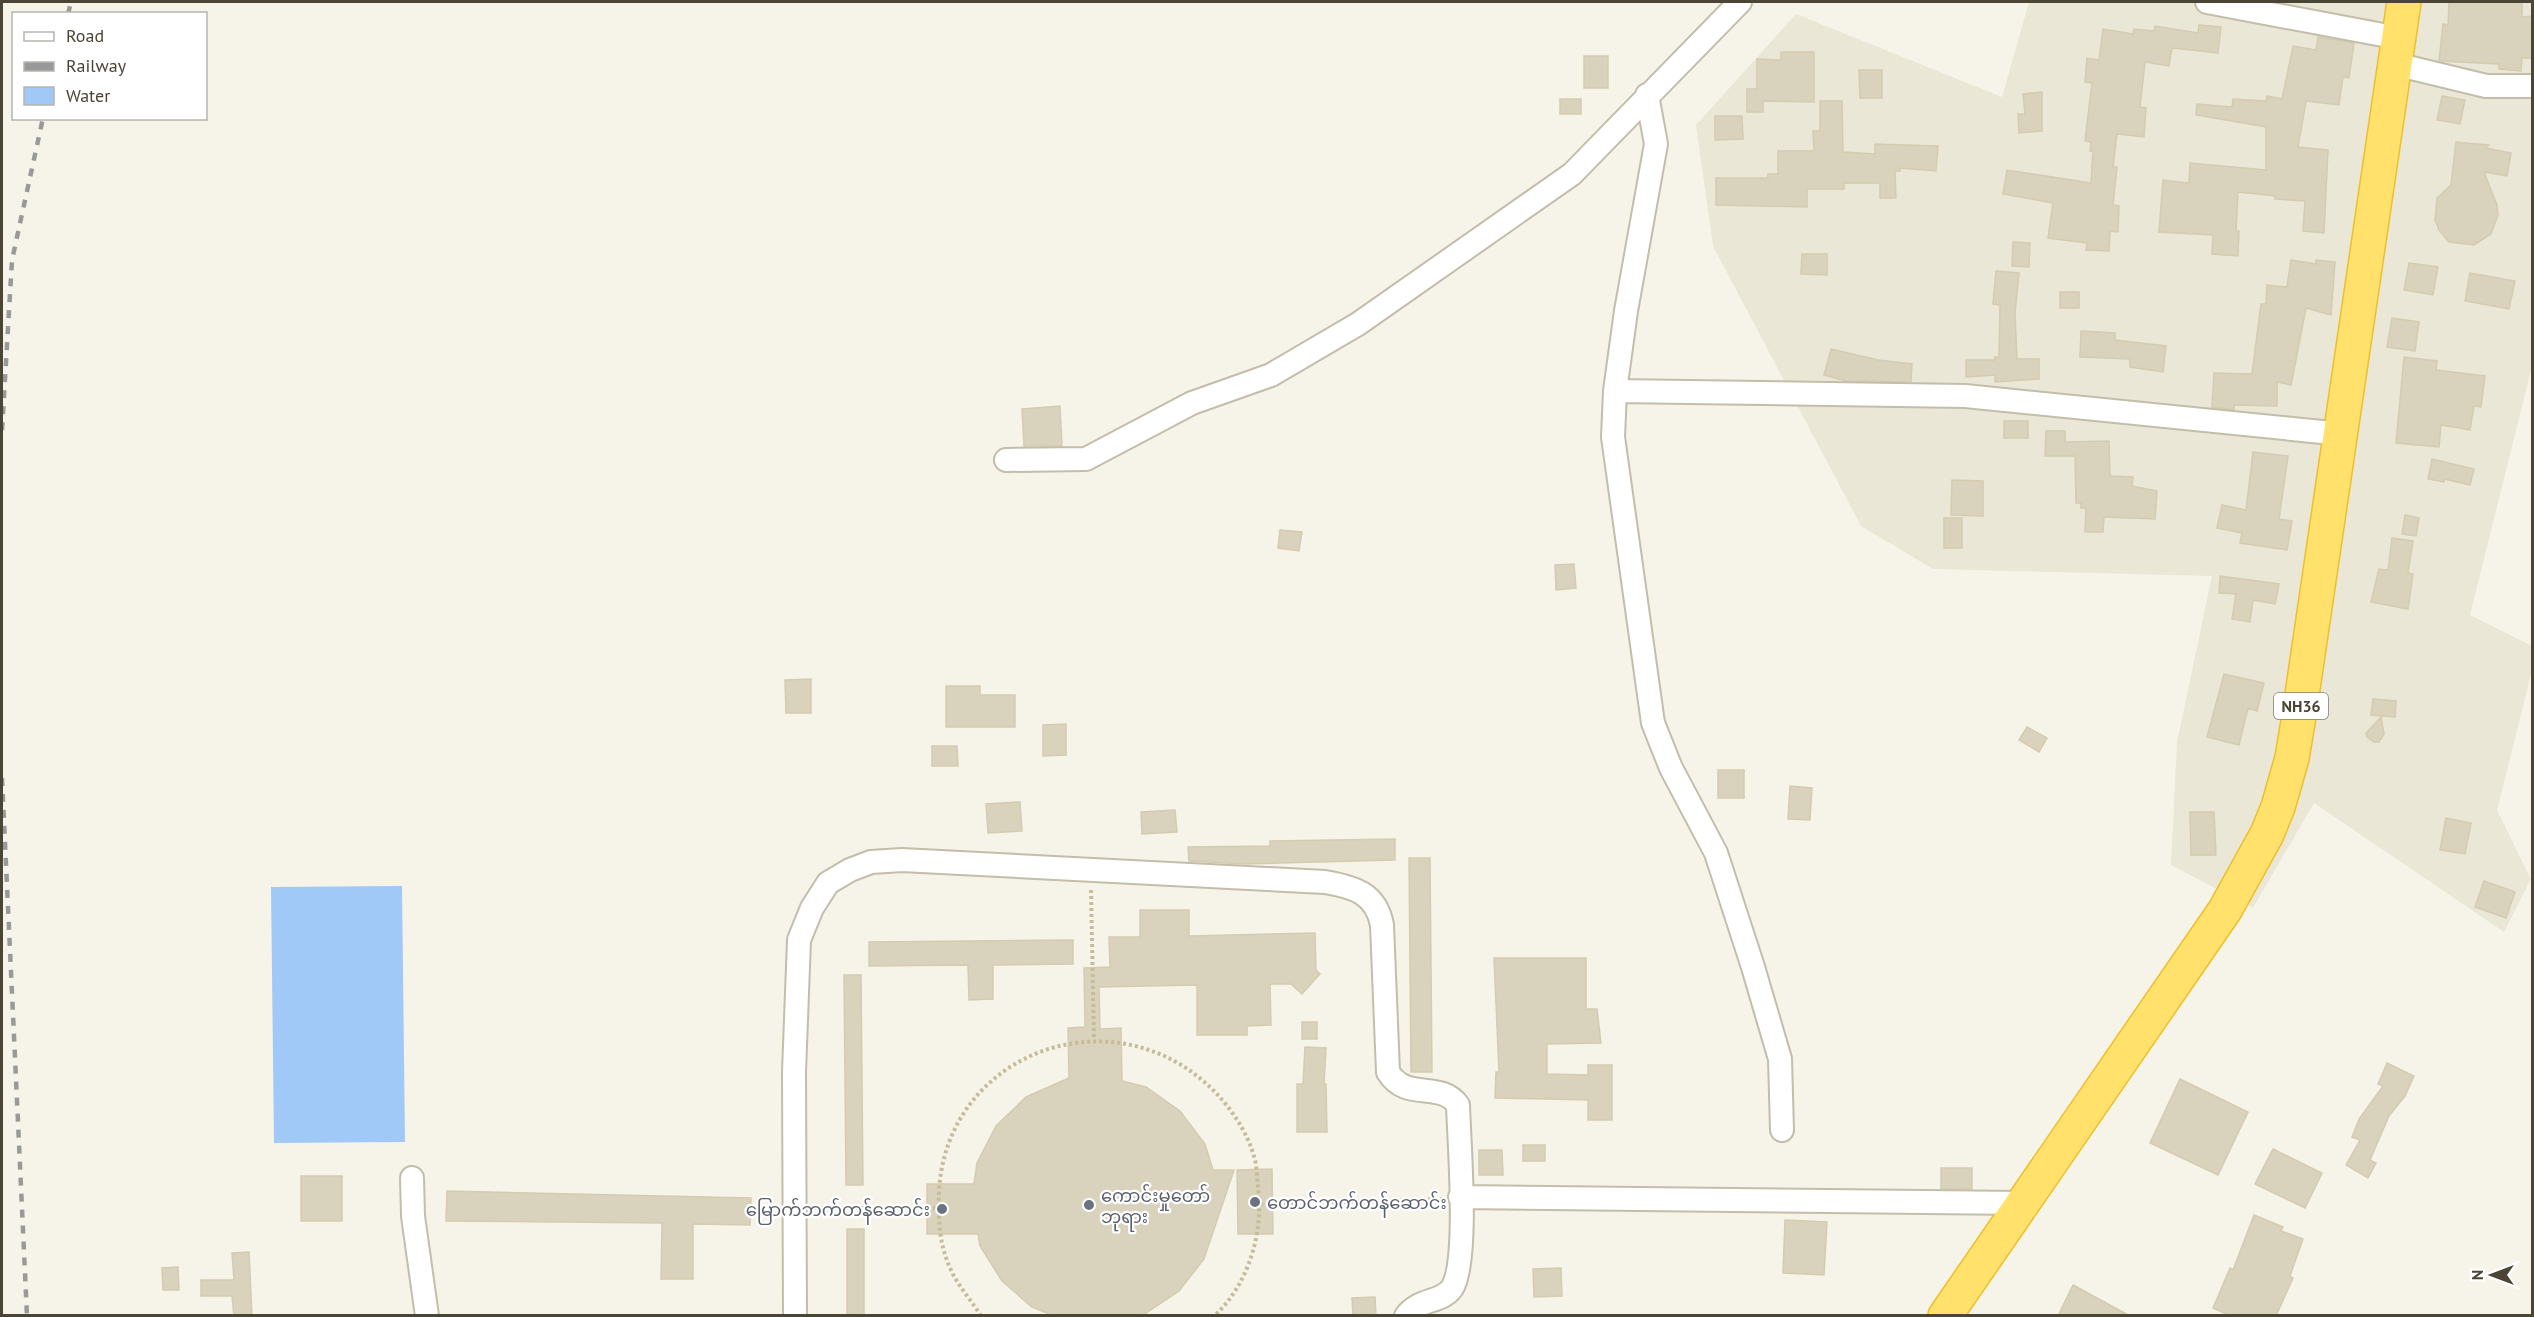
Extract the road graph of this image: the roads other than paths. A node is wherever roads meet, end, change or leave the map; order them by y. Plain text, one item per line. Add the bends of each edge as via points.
1 (1740, 2) edge
2 (2208, 2) edge
3 (2404, 2) edge
4 (2397, 51) junction
5 (2532, 86) edge
6 (1647, 95) junction
7 (1615, 392) junction
8 (2342, 434) junction
9 (1006, 460) dead end
10 (1782, 1130) dead end
11 (412, 1178) dead end
12 (1460, 1197) junction
13 (2022, 1203) junction
14 (427, 1316) edge
15 (795, 1316) edge
16 (1406, 1316) edge
17 (1945, 1316) edge

1 - 6 street
2 - 4 street
3 - 4 highway, NH36
4 - 5 street via 2487,86
4 - 8 highway, NH36
6 - 7 street via 1656,144
6 - 9 street via 1572,174 1358,324 1271,375 1192,404 1086,459
7 - 8 street via 1965,396
7 - 10 street via 1613,438 1653,723 1671,768 1716,853 1753,967 1780,1059
8 - 13 highway, NH36 via 2292,758 2267,834 2214,927
11 - 14 street via 413,1216
12 - 13 street
12 - 15 street via 1458,1105 1445,1094 1402,1087 1388,1072 1382,925 1375,903 1364,892 1325,882 871,862 828,883 799,940 793,1209
12 - 16 street via 1458,1275 1445,1295 1418,1303
13 - 17 highway, NH36

